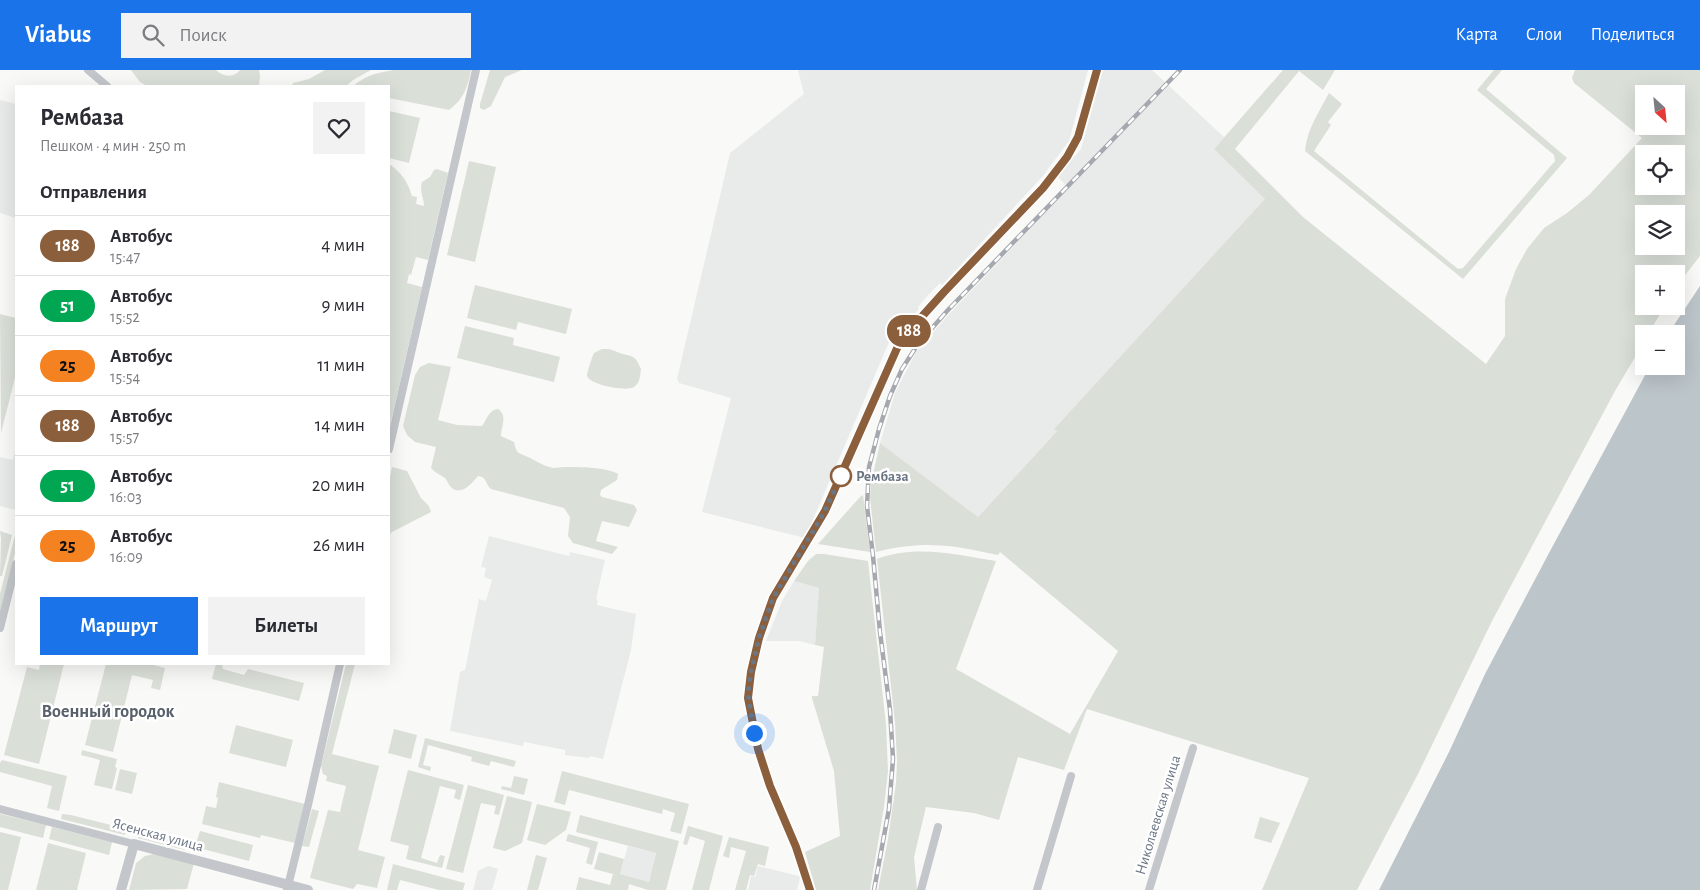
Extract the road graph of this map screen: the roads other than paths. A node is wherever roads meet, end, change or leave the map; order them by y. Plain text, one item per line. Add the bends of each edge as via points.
1 (88, 70) edge
2 (476, 70) edge
3 (1097, 70) edge
4 (106, 85) edge
5 (390, 445) edge
6 (15, 568) edge
7 (0, 628) edge
8 (340, 665) edge
9 (1193, 748) dead end
10 (1071, 776) dead end
11 (0, 810) edge
12 (938, 827) dead end
13 (134, 844) junction
14 (287, 887) edge
15 (122, 890) edge
16 (308, 890) edge
17 (810, 890) edge
18 (921, 890) edge
19 (1037, 890) edge
20 (1149, 890) edge

1 - 4 street
2 - 5 street
3 - 17 street via 1078,137 1067,157 1043,188 944,292 898,346 825,511 773,598 759,638 748,698 761,760
6 - 7 street
8 - 14 street
9 - 20 street, Николаевская улица
10 - 19 street
11 - 13 street, Ясенская улица
12 - 18 street
13 - 14 street, Ясенская улица
13 - 15 street
14 - 16 street, Ясенская улица

